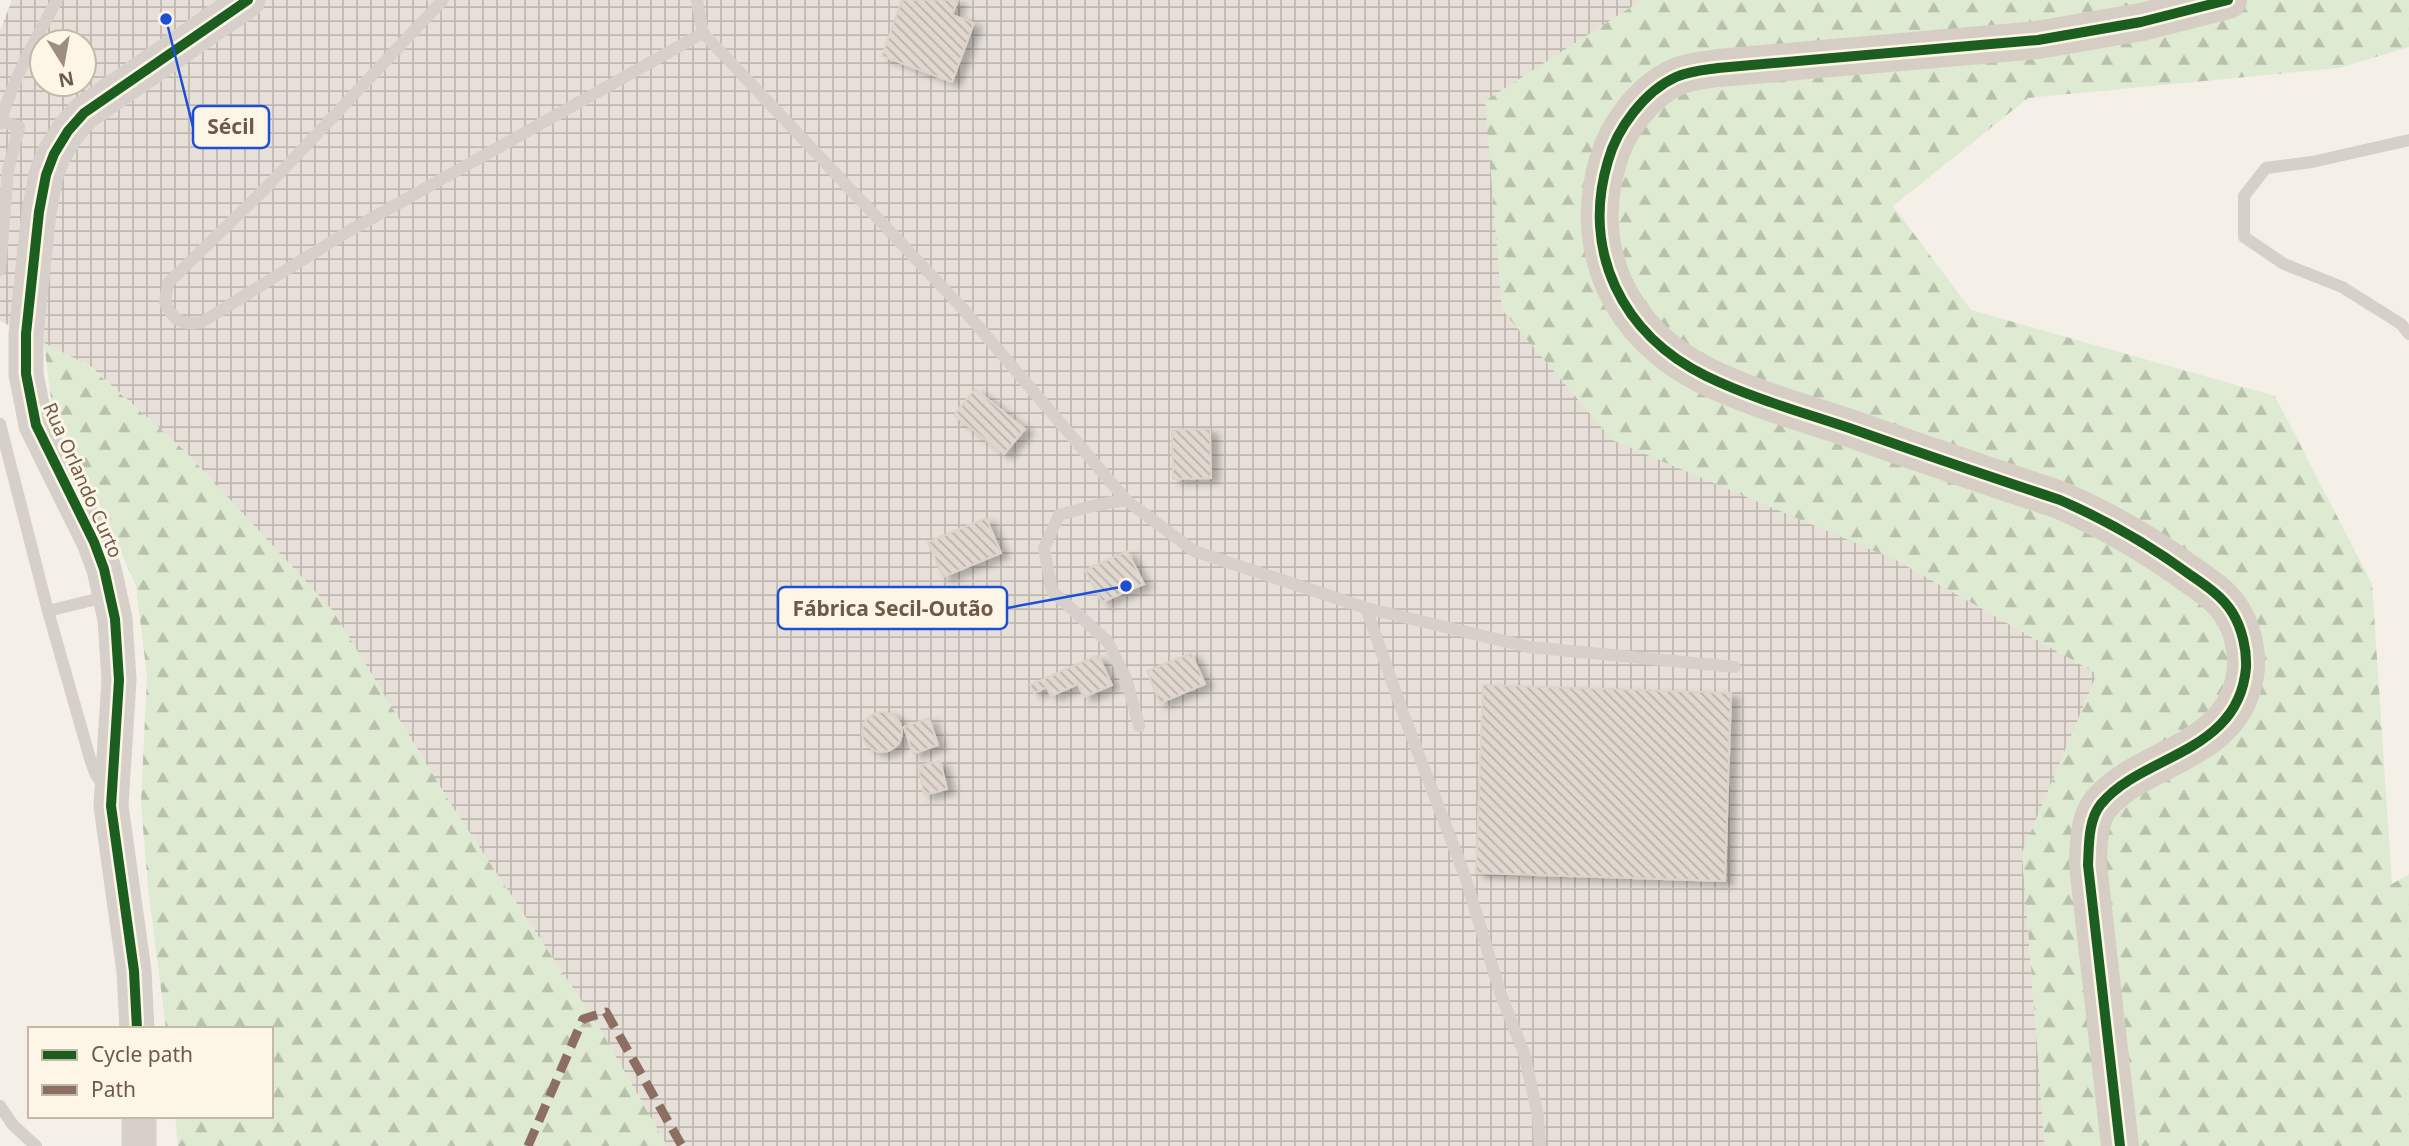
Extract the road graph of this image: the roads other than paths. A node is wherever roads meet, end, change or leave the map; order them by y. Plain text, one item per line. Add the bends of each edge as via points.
1 (57, 0) edge
2 (443, 0) edge
3 (697, 0) edge
4 (2228, 0) edge
5 (235, 4) edge
6 (703, 33) junction
7 (1, 122) edge
8 (2409, 140) edge
9 (0, 270) edge
10 (2409, 334) edge
11 (0, 424) edge
12 (1126, 500) junction
13 (110, 596) junction
14 (1367, 608) junction
15 (48, 611) junction
16 (1735, 667) dead end
17 (1139, 726) dead end
18 (111, 790) junction
19 (137, 1027) edge
20 (0, 1106) edge
21 (139, 1118) edge
22 (36, 1146) edge
23 (139, 1146) edge
24 (1540, 1146) edge
25 (2120, 1146) edge

1 - 7 lane via 24,59
2 - 6 lane via 264,190 169,283 165,302 173,317 190,324 202,322 349,231
3 - 6 lane
4 - 25 main road via 2141,22 2038,40 1684,74 1653,94 1620,132 1608,159 1599,202 1601,245 1618,293 1652,337 1688,366 1739,390 2091,513 2155,549 2213,591 2233,614 2246,663 2235,707 2202,740 2117,789 2100,805 2091,827 2088,865
5 - 13 main road, Rua Orlando Curto via 84,113 68,131 46,175 26,334 28,393 36,425 94,542
6 - 12 lane via 964,310
7 - 9 lane via 19,127 8,171
8 - 10 lane via 2266,168 2244,196 2244,237 2284,264 2342,287 2401,324
11 - 15 lane
12 - 14 lane via 1194,551
12 - 17 lane via 1059,515 1044,548 1052,591 1108,642 1127,681
13 - 15 lane
13 - 18 main road, Rua Orlando Curto via 119,680
14 - 16 lane via 1529,646
14 - 24 lane via 1524,1053
15 - 18 lane via 91,762
18 - 19 main road, Rua Orlando Curto
20 - 22 lane
21 - 23 main road

